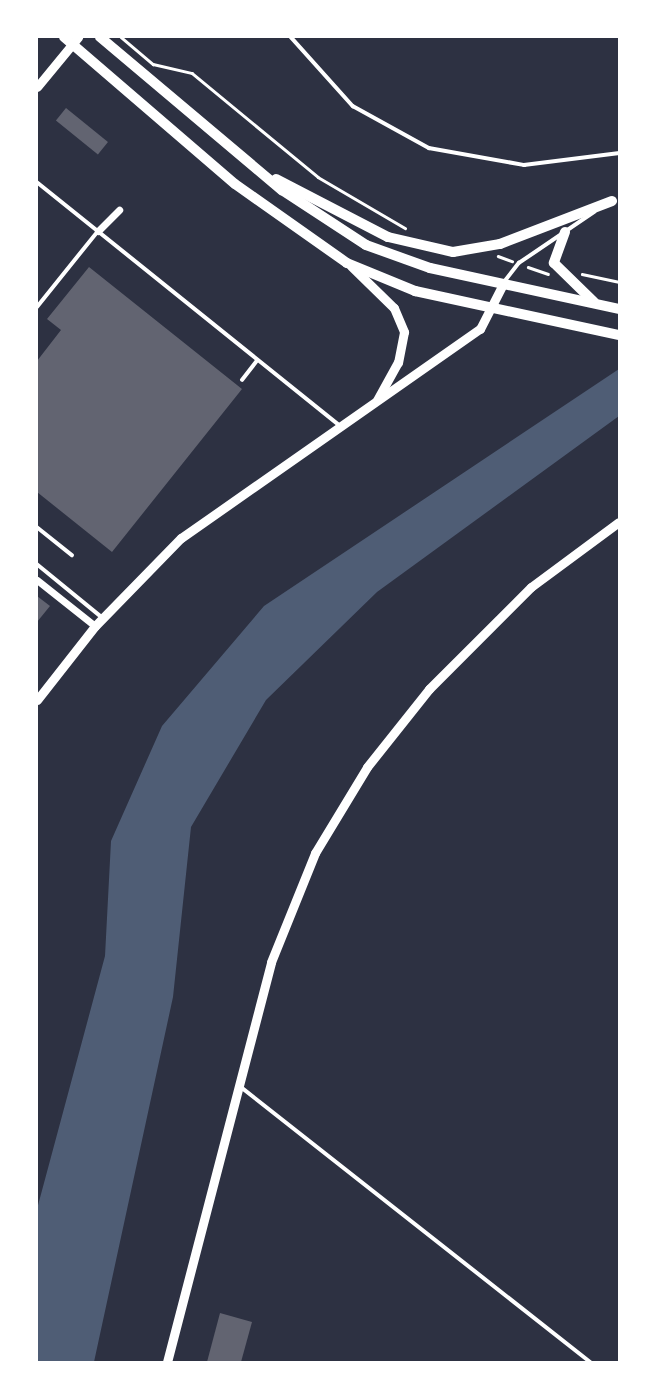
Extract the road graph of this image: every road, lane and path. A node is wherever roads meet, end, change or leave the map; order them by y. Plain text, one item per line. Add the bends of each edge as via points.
1 (100, 37) edge
2 (121, 37) edge
3 (291, 37) edge
4 (72, 39) edge
5 (37, 87) edge
6 (619, 153) edge
7 (253, 167) junction
8 (37, 182) edge
9 (616, 198) edge
10 (119, 210) dead end
11 (98, 231) junction
12 (416, 232) dead end
13 (565, 232) junction
14 (480, 250) junction
15 (347, 263) junction
16 (519, 263) junction
17 (558, 271) junction
18 (619, 282) edge
19 (502, 286) junction
20 (603, 306) junction
21 (37, 307) edge
22 (494, 309) junction
23 (619, 309) edge
24 (619, 335) edge
25 (257, 361) junction
26 (242, 380) dead end
27 (376, 403) junction
28 (341, 426) junction
29 (619, 522) edge
30 (37, 527) edge
31 (72, 555) dead end
32 (37, 564) edge
33 (37, 580) edge
34 (103, 618) junction
35 (95, 626) junction
36 (37, 700) edge
37 (240, 1086) junction
38 (167, 1362) edge
39 (591, 1362) edge

1 - 7 main road
2 - 12 path via 153,64 198,78 340,192
3 - 6 lane via 353,106 429,148 524,165
4 - 5 street
4 - 15 main road via 235,184
7 - 14 main road via 388,237 440,251
7 - 19 main road via 366,244
8 - 11 lane
9 - 13 lane
9 - 14 main road
10 - 11 street
11 - 21 lane
11 - 25 lane
13 - 16 lane
13 - 17 main road via 554,256
14 - 16 path
15 - 22 main road via 405,288
15 - 27 street via 394,308 404,332 398,362
16 - 17 path via 551,275
16 - 19 lane
17 - 18 path via 568,264
17 - 20 main road
19 - 20 main road
19 - 22 street
20 - 23 main road
22 - 24 main road
22 - 27 street via 480,329
25 - 26 lane
25 - 28 lane
27 - 28 street
28 - 34 street via 197,525
29 - 37 street via 491,623 366,767 289,910
30 - 31 lane
32 - 34 lane
33 - 35 street
34 - 35 street
35 - 36 street
37 - 38 street
37 - 39 lane

